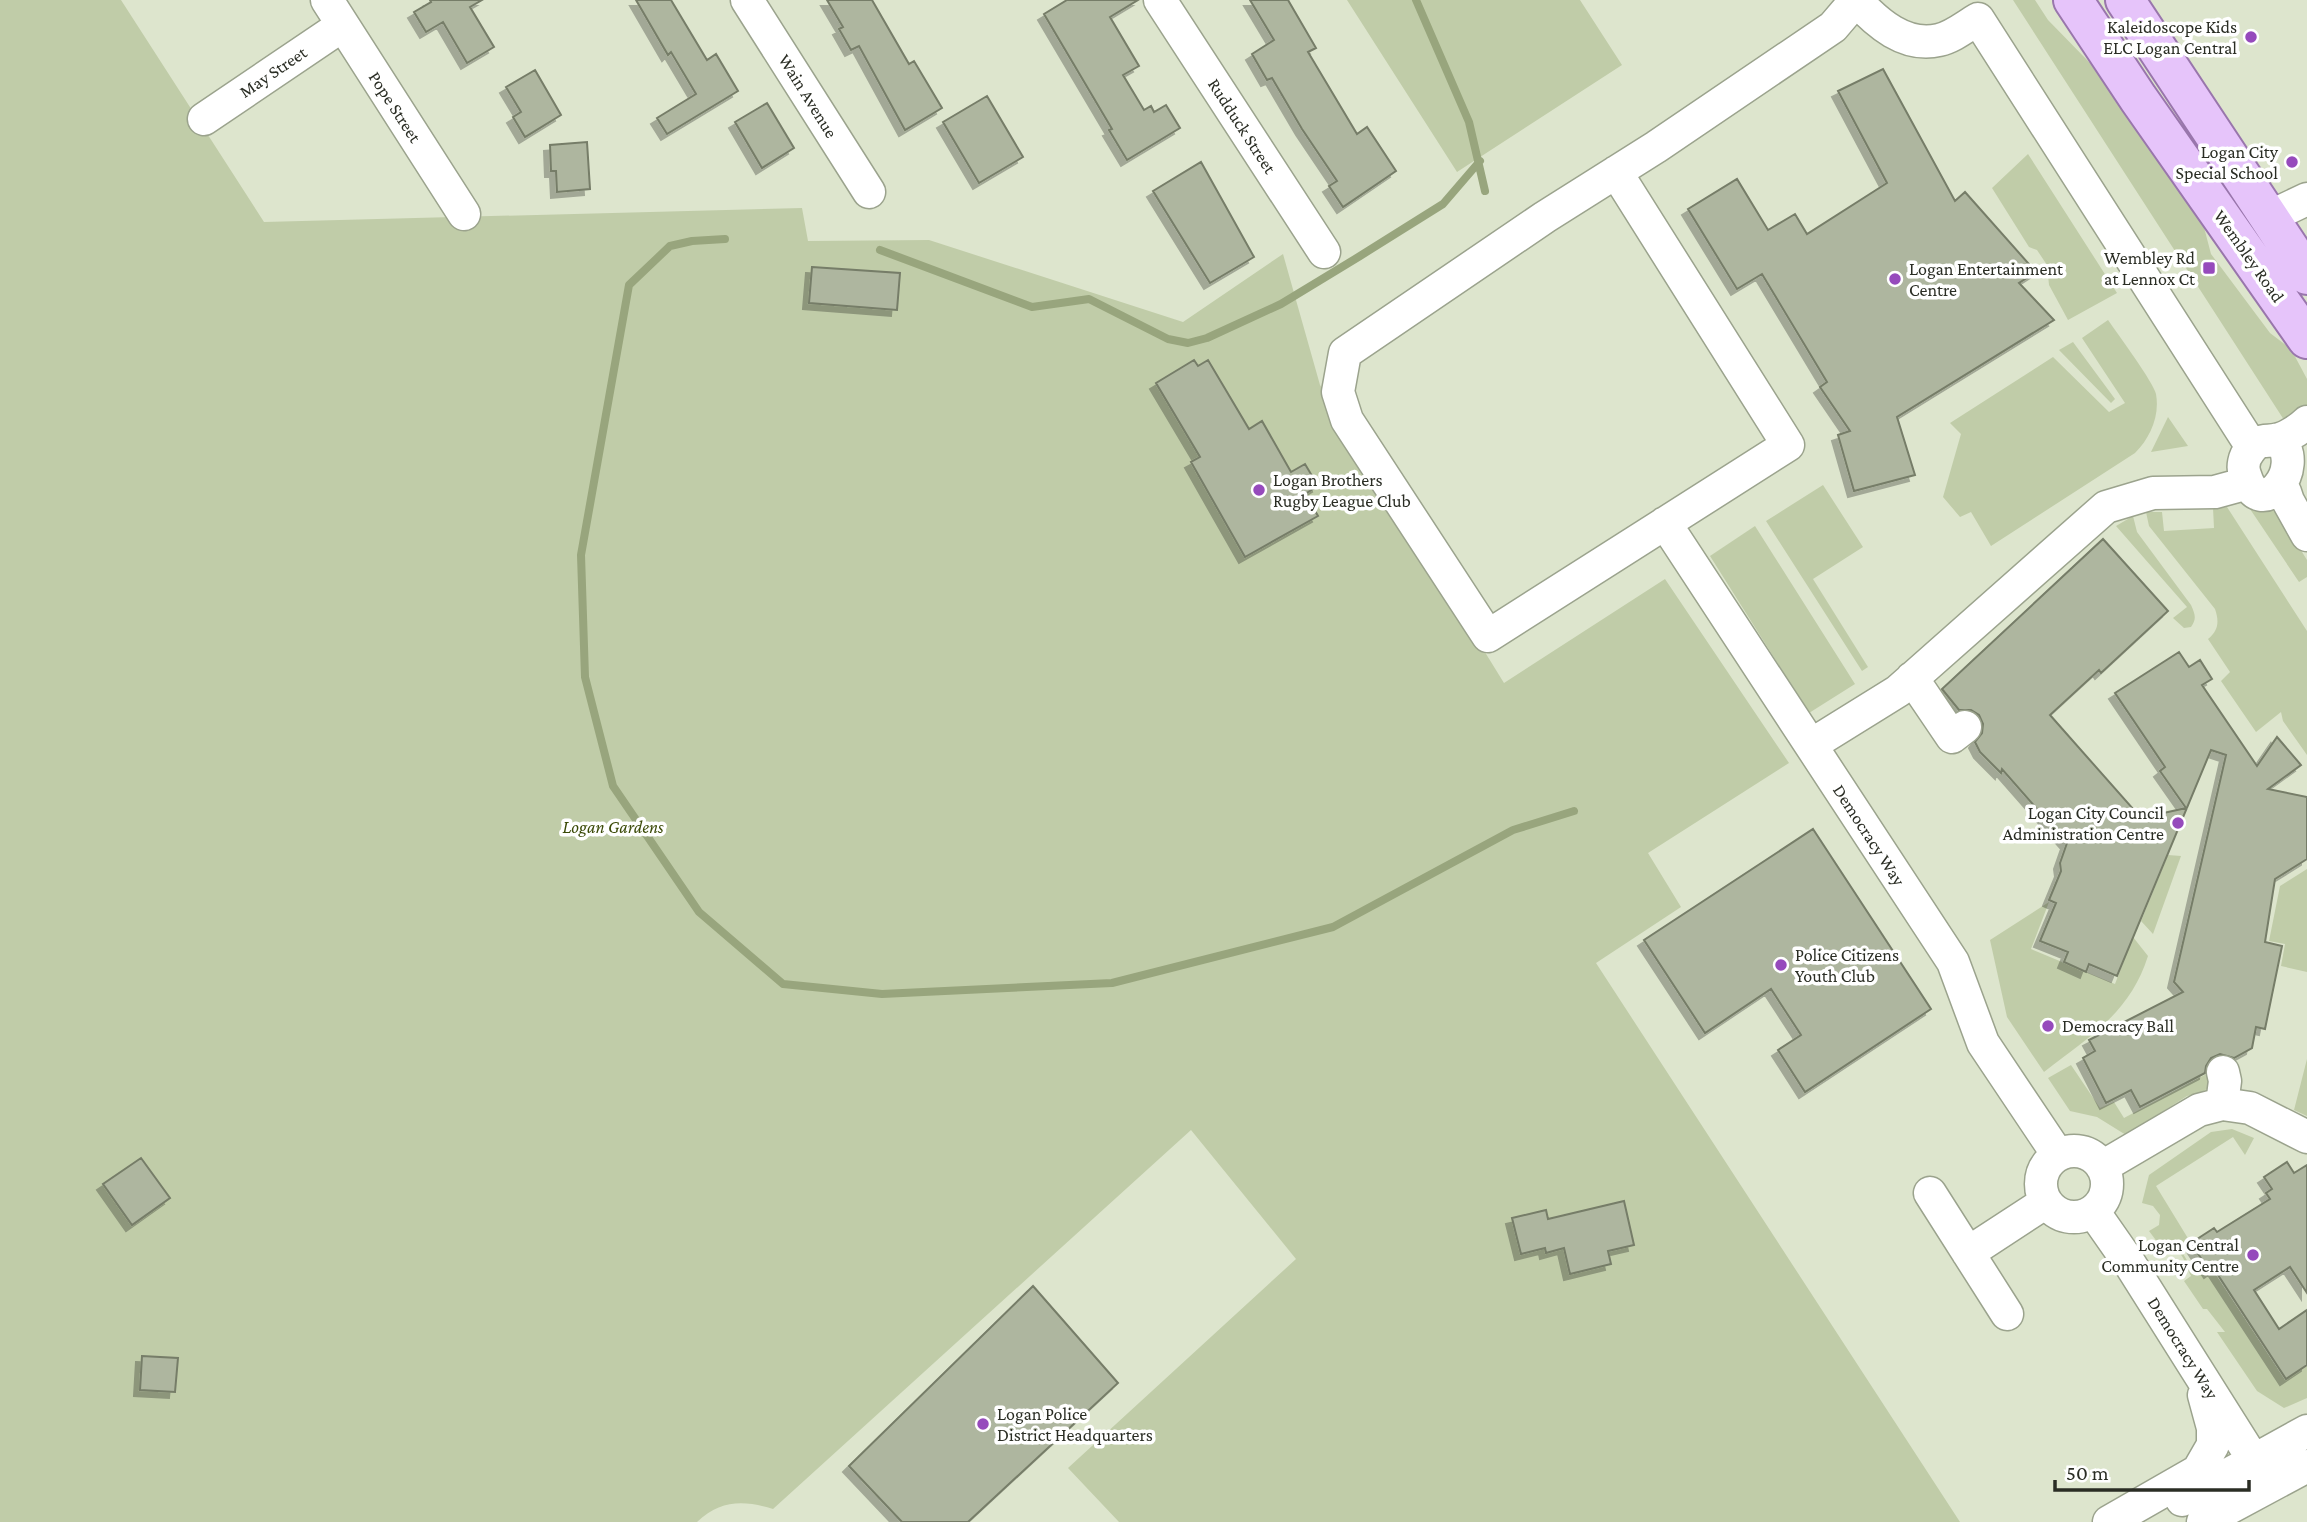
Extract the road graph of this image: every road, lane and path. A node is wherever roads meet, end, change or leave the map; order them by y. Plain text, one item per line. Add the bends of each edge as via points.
1 (747, 0) edge
2 (1160, 0) edge
3 (1856, 0) edge
4 (2073, 0) edge
5 (2125, 0) edge
6 (335, 13) edge
7 (204, 119) dead end
8 (1616, 172) junction
9 (869, 192) dead end
10 (2307, 198) edge
11 (464, 214) dead end
12 (2269, 217) junction
13 (1324, 252) dead end
14 (2307, 275) edge
15 (2307, 339) edge
16 (2307, 422) edge
17 (2265, 443) junction
18 (2296, 481) edge
19 (2248, 483) junction
20 (1665, 523) junction
21 (2307, 535) edge
22 (1912, 678) junction
23 (1965, 727) dead end
24 (1811, 745) junction
25 (2223, 1072) dead end
26 (2222, 1104) junction
27 (2307, 1137) edge
28 (2058, 1155) junction
29 (2102, 1167) junction
30 (1930, 1194) dead end
31 (2046, 1202) junction
32 (2093, 1211) junction
33 (1968, 1253) junction
34 (2007, 1314) dead end
35 (2197, 1370) junction
36 (2307, 1431) edge
37 (2307, 1466) edge
38 (2263, 1473) junction
39 (2109, 1522) edge
40 (2140, 1522) edge
41 (2203, 1522) edge

1 - 9 street, Wain Avenue
2 - 13 street, Rudduck Street
3 - 8 street via 1833,27
3 - 17 street via 1874,20 1919,41 1939,40 1979,19
4 - 15 main road, Wembley Road
5 - 12 main road, Wembley Road
6 - 7 street, May Street
6 - 11 street, Pope Street
8 - 20 street via 1788,445
8 - 20 street via 1345,353 1338,392 1347,420 1488,636
10 - 12 street
12 - 14 main road, Wembley Road
16 - 17 street
17 - 18 street via 2287,444 2296,453
17 - 19 street via 2244,463
18 - 19 street via 2276,495 2264,494
18 - 21 street via 2288,501
19 - 22 street via 2215,492 2153,493 2106,507
20 - 24 street, Democracy Way
22 - 23 street via 1952,737
22 - 24 street
24 - 28 street, Democracy Way via 1953,962 1983,1043
25 - 26 street
26 - 27 street via 2250,1108
26 - 29 street via 2199,1111
28 - 29 street via 2087,1154
28 - 31 street via 2044,1171
29 - 32 street via 2107,1186
30 - 33 street
31 - 32 street via 2062,1215 2084,1216
31 - 33 street
32 - 35 street, Democracy Way
33 - 34 street
35 - 38 street, Democracy Way
35 - 39 street via 2213,1428 2213,1444 2199,1471
36 - 38 street
37 - 38 street
38 - 40 street
38 - 41 street

